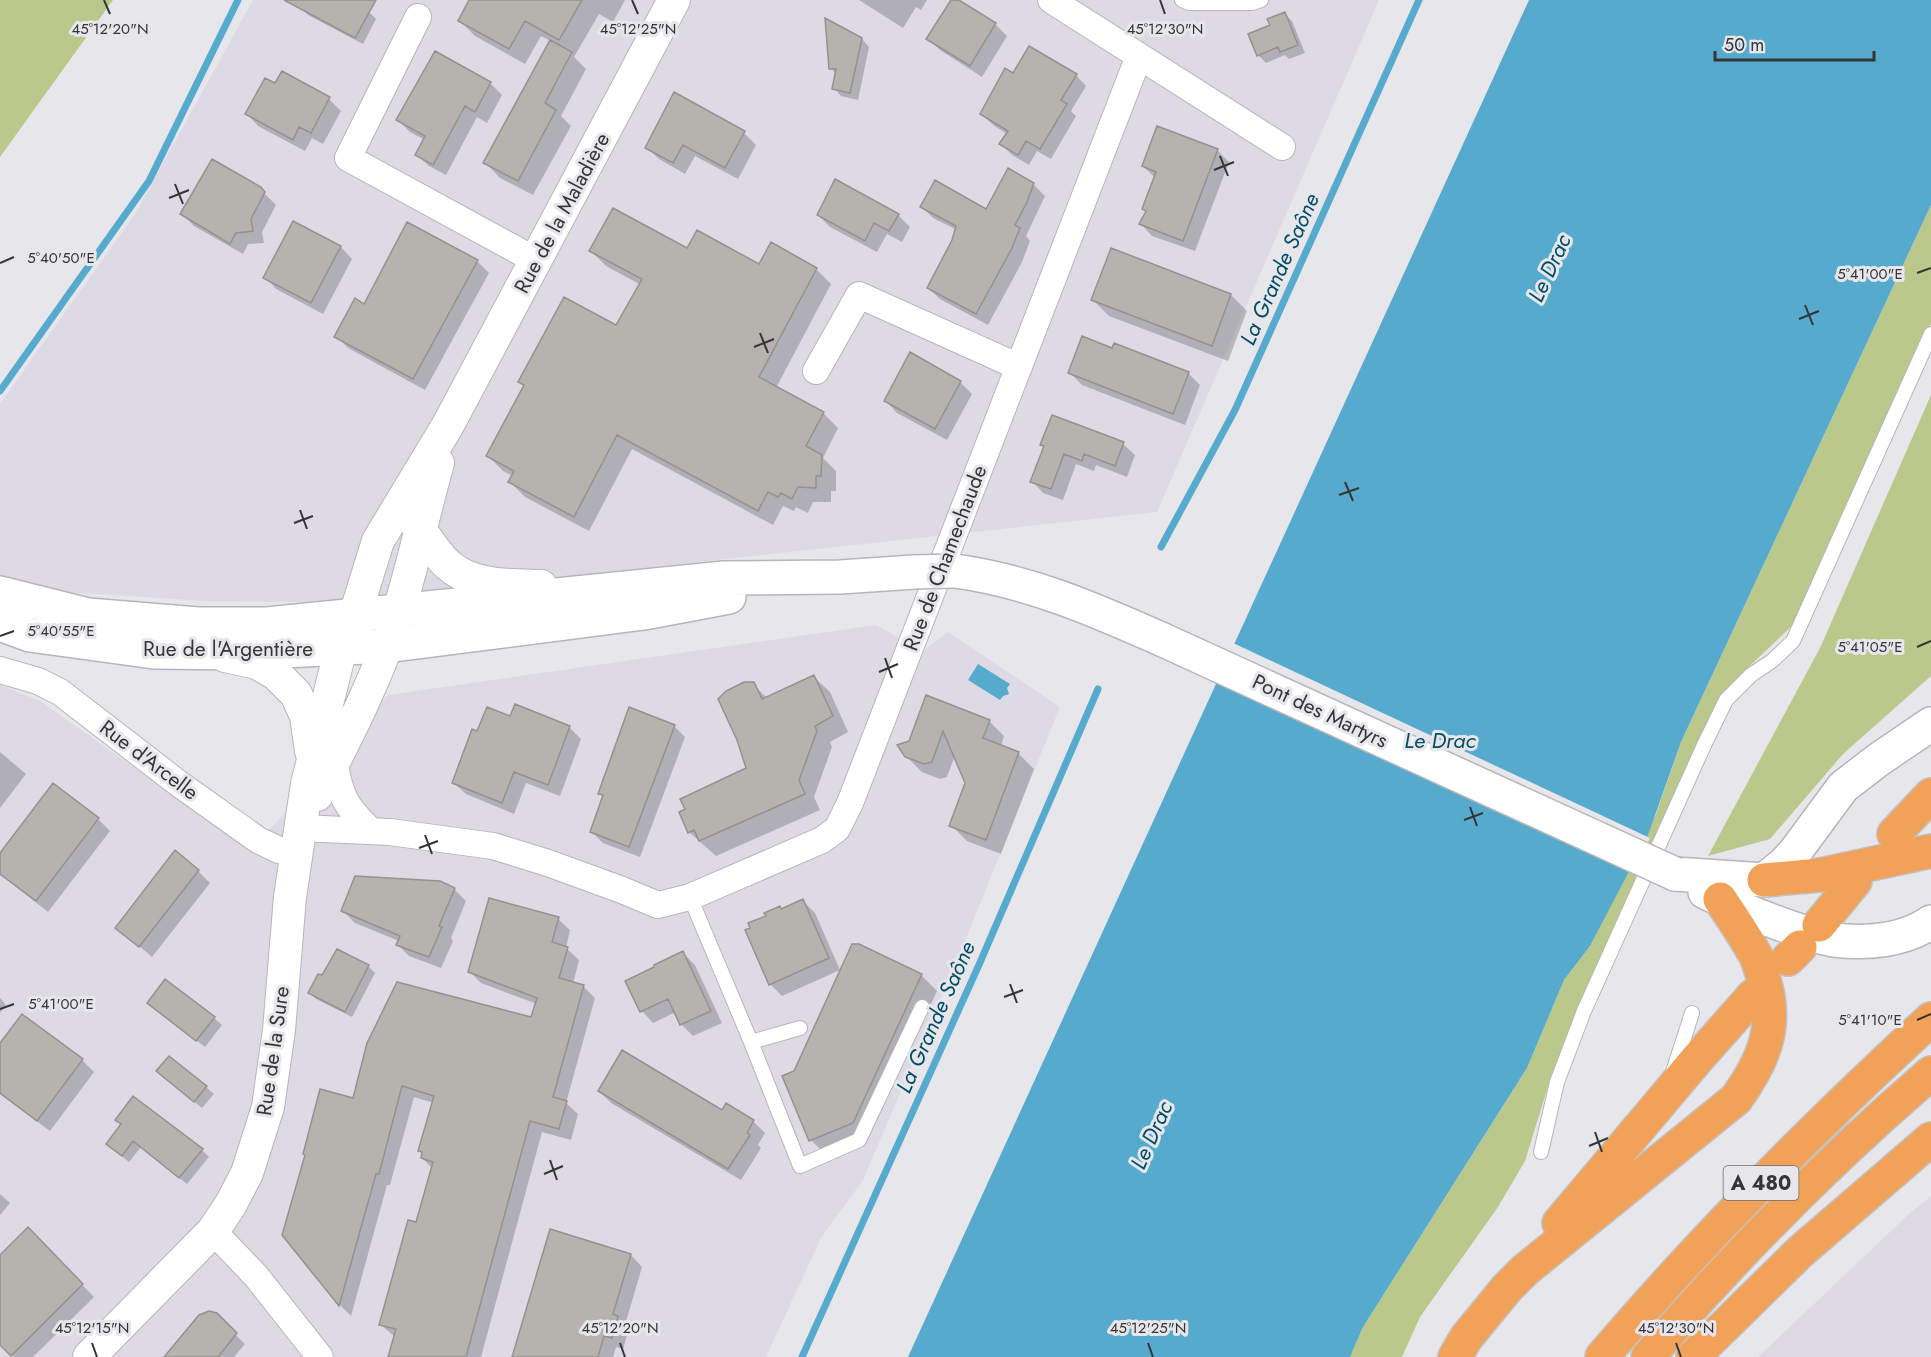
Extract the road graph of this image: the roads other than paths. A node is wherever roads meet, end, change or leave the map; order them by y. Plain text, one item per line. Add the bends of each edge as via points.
1 (674, 0) edge
2 (1051, 0) edge
3 (1182, 0) edge
4 (1253, 1) edge
5 (418, 17) dead end
6 (1139, 56) junction
7 (1282, 147) dead end
8 (537, 261) junction
9 (1931, 334) edge
10 (1019, 367) junction
11 (816, 371) dead end
12 (411, 517) junction
13 (840, 577) junction
14 (609, 590) junction
15 (0, 593) edge
16 (399, 611) junction
17 (355, 615) junction
18 (0, 624) edge
19 (386, 645) junction
20 (340, 648) junction
21 (210, 652) junction
22 (0, 670) edge
23 (1931, 724) edge
24 (323, 760) junction
25 (1931, 795) edge
26 (371, 831) junction
27 (1894, 834) dead end
28 (298, 840) junction
29 (1931, 850) edge
30 (1675, 874) junction
31 (1764, 880) junction
32 (1855, 882) dead end
33 (690, 897) junction
34 (1720, 899) junction
35 (1931, 922) edge
36 (1802, 944) dead end
37 (1753, 996) dead end
38 (922, 1007) dead end
39 (1692, 1013) dead end
40 (1931, 1019) edge
41 (800, 1028) dead end
42 (751, 1042) junction
43 (1931, 1073) edge
44 (1666, 1097) junction
45 (1931, 1140) edge
46 (1542, 1152) dead end
47 (213, 1231) junction
48 (1525, 1270) junction
49 (89, 1357) edge
50 (320, 1357) edge
51 (1455, 1357) edge
52 (1602, 1357) edge
53 (1648, 1357) edge
54 (1693, 1357) edge

1 - 8 street, Rue de la Maladière
2 - 6 street
3 - 4 lane
5 - 8 street via 348,158
6 - 7 street
6 - 10 street, Rue de Chamechaude
8 - 12 street, Rue de la Maladière via 448,425
9 - 46 lane via 1793,641 1726,700 1705,743 1584,1011 1557,1082
10 - 11 street via 859,295
10 - 33 street, Rue de Chamechaude via 837,828 822,840
12 - 14 street via 446,562 465,577 499,584
12 - 16 street, Rue de la Maladière
12 - 17 street, Rue de la Maladière via 378,541
13 - 14 main road, Rue de l'Argentière via 724,578
13 - 19 main road, Rue de l'Argentière via 644,613
13 - 30 main road, Pont des Martyrs, bridge via 955,571 987,575 1066,598
14 - 16 main road, Rue de l'Argentière
15 - 17 main road, Rue de l'Argentière via 88,615 198,624 267,624
16 - 17 main road, Rue de l'Argentière
16 - 19 street, Rue de la Maladière
17 - 20 street, Rue de la Sure
18 - 21 main road, Rue de l'Argentière via 30,635 153,652
19 - 20 main road, Rue de l'Argentière
19 - 24 street, Rue de la Sure via 361,706
20 - 21 main road, Rue de l'Argentière
20 - 24 street, Rue de la Sure
21 - 24 street via 257,663 276,674 296,694
22 - 28 street, Rue d'Arcelle via 60,692 258,840 279,850
23 - 31 main road via 1844,787 1790,858
24 - 26 street via 338,782 343,799
24 - 28 street, Rue de la Sure
25 - 27 highway
26 - 28 street, Rue de Chamechaude
26 - 33 street, Rue de Chamechaude via 494,846 658,905
28 - 47 street, Rue de la Sure via 268,1107 247,1173
29 - 31 highway via 1820,875
30 - 31 main road
30 - 34 main road
32 - 36 highway
33 - 42 lane
34 - 35 main road via 1832,940 1876,941
34 - 48 highway via 1755,953 1768,992 1767,1038 1754,1074 1736,1099
37 - 44 highway
38 - 42 lane via 859,1140 800,1166
39 - 44 lane
40 - 52 highway, A 480 via 1716,1228
41 - 42 lane
43 - 53 highway, A 480 via 1786,1209 1696,1301
44 - 48 highway via 1563,1217
45 - 54 highway via 1800,1252
47 - 49 street, Rue de la Sure
47 - 50 street via 256,1276
48 - 51 highway via 1466,1338

